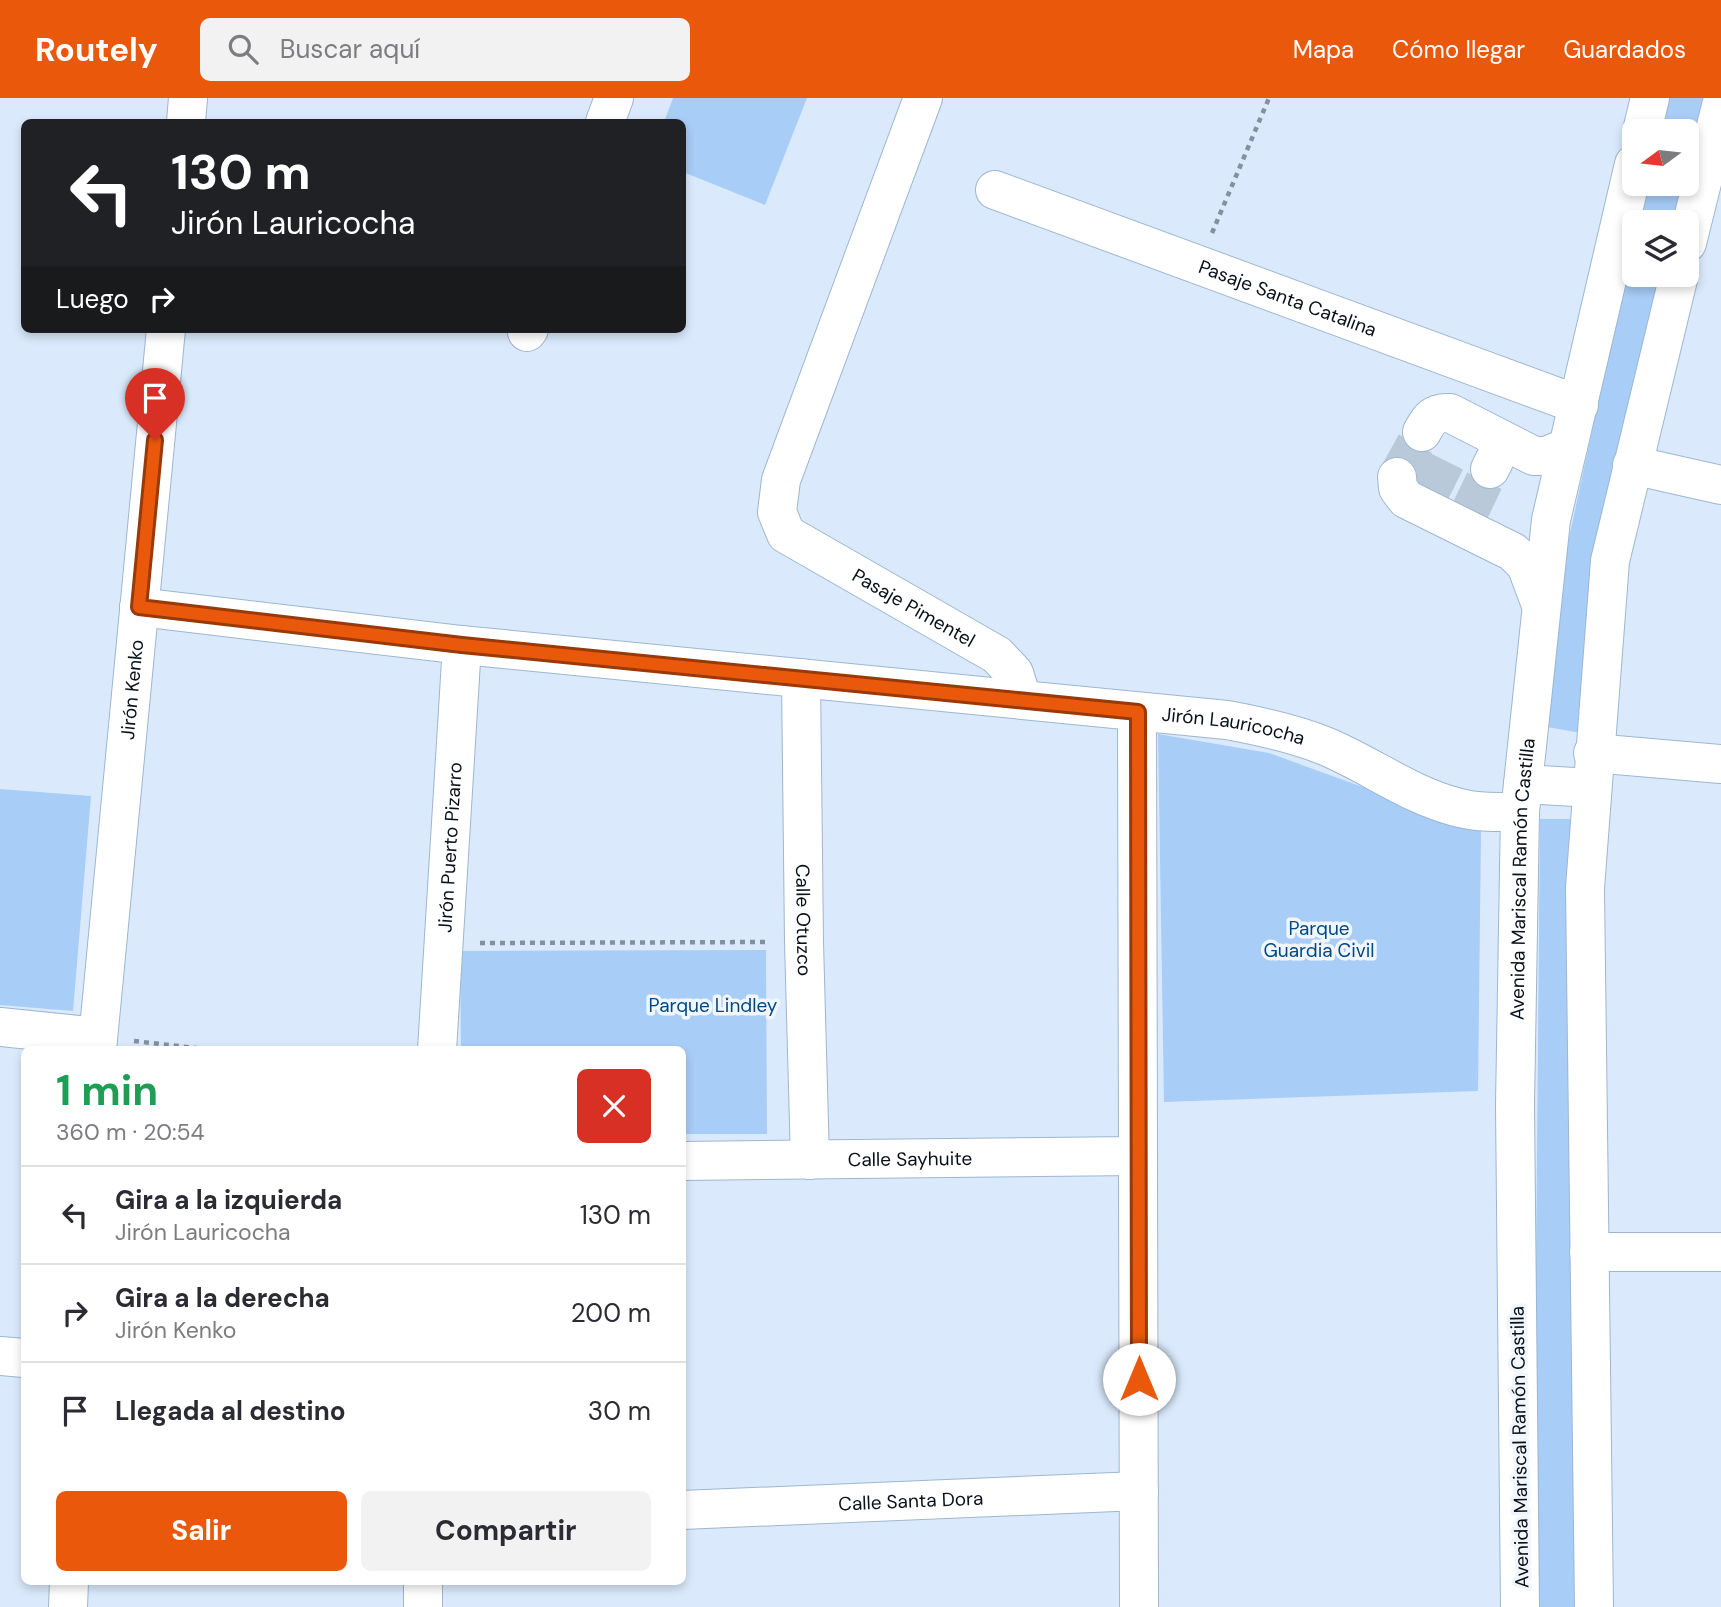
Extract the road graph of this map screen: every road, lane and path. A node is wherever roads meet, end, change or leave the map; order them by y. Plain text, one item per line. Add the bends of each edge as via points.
1 (188, 98) edge
2 (614, 98) edge
3 (923, 98) edge
4 (1269, 98) edge
5 (1650, 98) edge
6 (1721, 106) edge
7 (186, 119) edge
8 (606, 119) edge
9 (1645, 119) edge
10 (995, 190) dead end
11 (1627, 196) edge
12 (1709, 201) edge
13 (1699, 220) edge
14 (1199, 265) junction
15 (1676, 287) edge
16 (166, 333) edge
17 (1578, 405) junction
18 (1446, 434) dead end
19 (1569, 447) junction
20 (1632, 465) junction
21 (1721, 485) edge
22 (1416, 493) dead end
23 (1541, 605) junction
24 (139, 607) junction
25 (462, 645) junction
26 (801, 678) junction
27 (1021, 699) junction
28 (1138, 712) junction
29 (1721, 764) edge
30 (1592, 771) junction
31 (1521, 798) junction
32 (804, 942) junction
33 (444, 943) junction
34 (0, 1027) edge
35 (97, 1044) edge
36 (136, 1046) edge
37 (438, 1046) edge
38 (1138, 1156) junction
39 (810, 1160) junction
40 (686, 1161) edge
41 (1589, 1252) junction
42 (1721, 1252) edge
43 (0, 1356) edge
44 (21, 1358) edge
45 (1139, 1490) junction
46 (686, 1510) edge
47 (69, 1585) edge
48 (423, 1585) edge
49 (68, 1607) edge
50 (423, 1607) edge
51 (1139, 1607) edge
52 (1521, 1607) edge
53 (1594, 1607) edge

1 - 7 street
2 - 8 street
3 - 27 street, Pasaje Pimentel via 781,480 776,512 786,534 997,655 1014,673
4 - 14 path
5 - 9 street
6 - 12 street
10 - 14 street, Pasaje Santa Catalina
11 - 17 street, Avenida Mariscal Ramón Castilla
12 - 13 street
14 - 17 street, Pasaje Santa Catalina
15 - 20 street
16 - 24 street, Jirón Kenko
17 - 19 street, Avenida Mariscal Ramón Castilla
18 - 19 street via 1497,455 1546,456
19 - 23 street, Avenida Mariscal Ramón Castilla via 1551,520
20 - 21 street
20 - 30 street via 1609,561
22 - 23 street via 1513,552 1526,565
23 - 31 street, Avenida Mariscal Ramón Castilla
24 - 25 street, Jirón Lauricocha
24 - 35 street, Jirón Kenko
25 - 26 street, Jirón Lauricocha
25 - 33 street, Jirón Puerto Pizarro
26 - 27 street, Jirón Lauricocha
26 - 32 street, Calle Otuzco
27 - 28 street, Jirón Lauricocha
28 - 31 street, Jirón Lauricocha via 1262,726 1325,746 1455,807 1483,812
28 - 38 street
29 - 30 street, Jirón Lauricocha
30 - 31 street, Jirón Lauricocha
30 - 41 street via 1585,888
31 - 52 street, Avenida Mariscal Ramón Castilla via 1515,1119
32 - 33 path
32 - 39 street, Calle Otuzco
33 - 37 street, Jirón Puerto Pizarro
34 - 35 street
35 - 36 path
38 - 39 street, Calle Sayhuite
38 - 45 street
39 - 40 street, Calle Sayhuite
41 - 42 street
41 - 53 street
43 - 44 street
45 - 46 street, Calle Santa Dora
45 - 51 street
47 - 49 street
48 - 50 street

